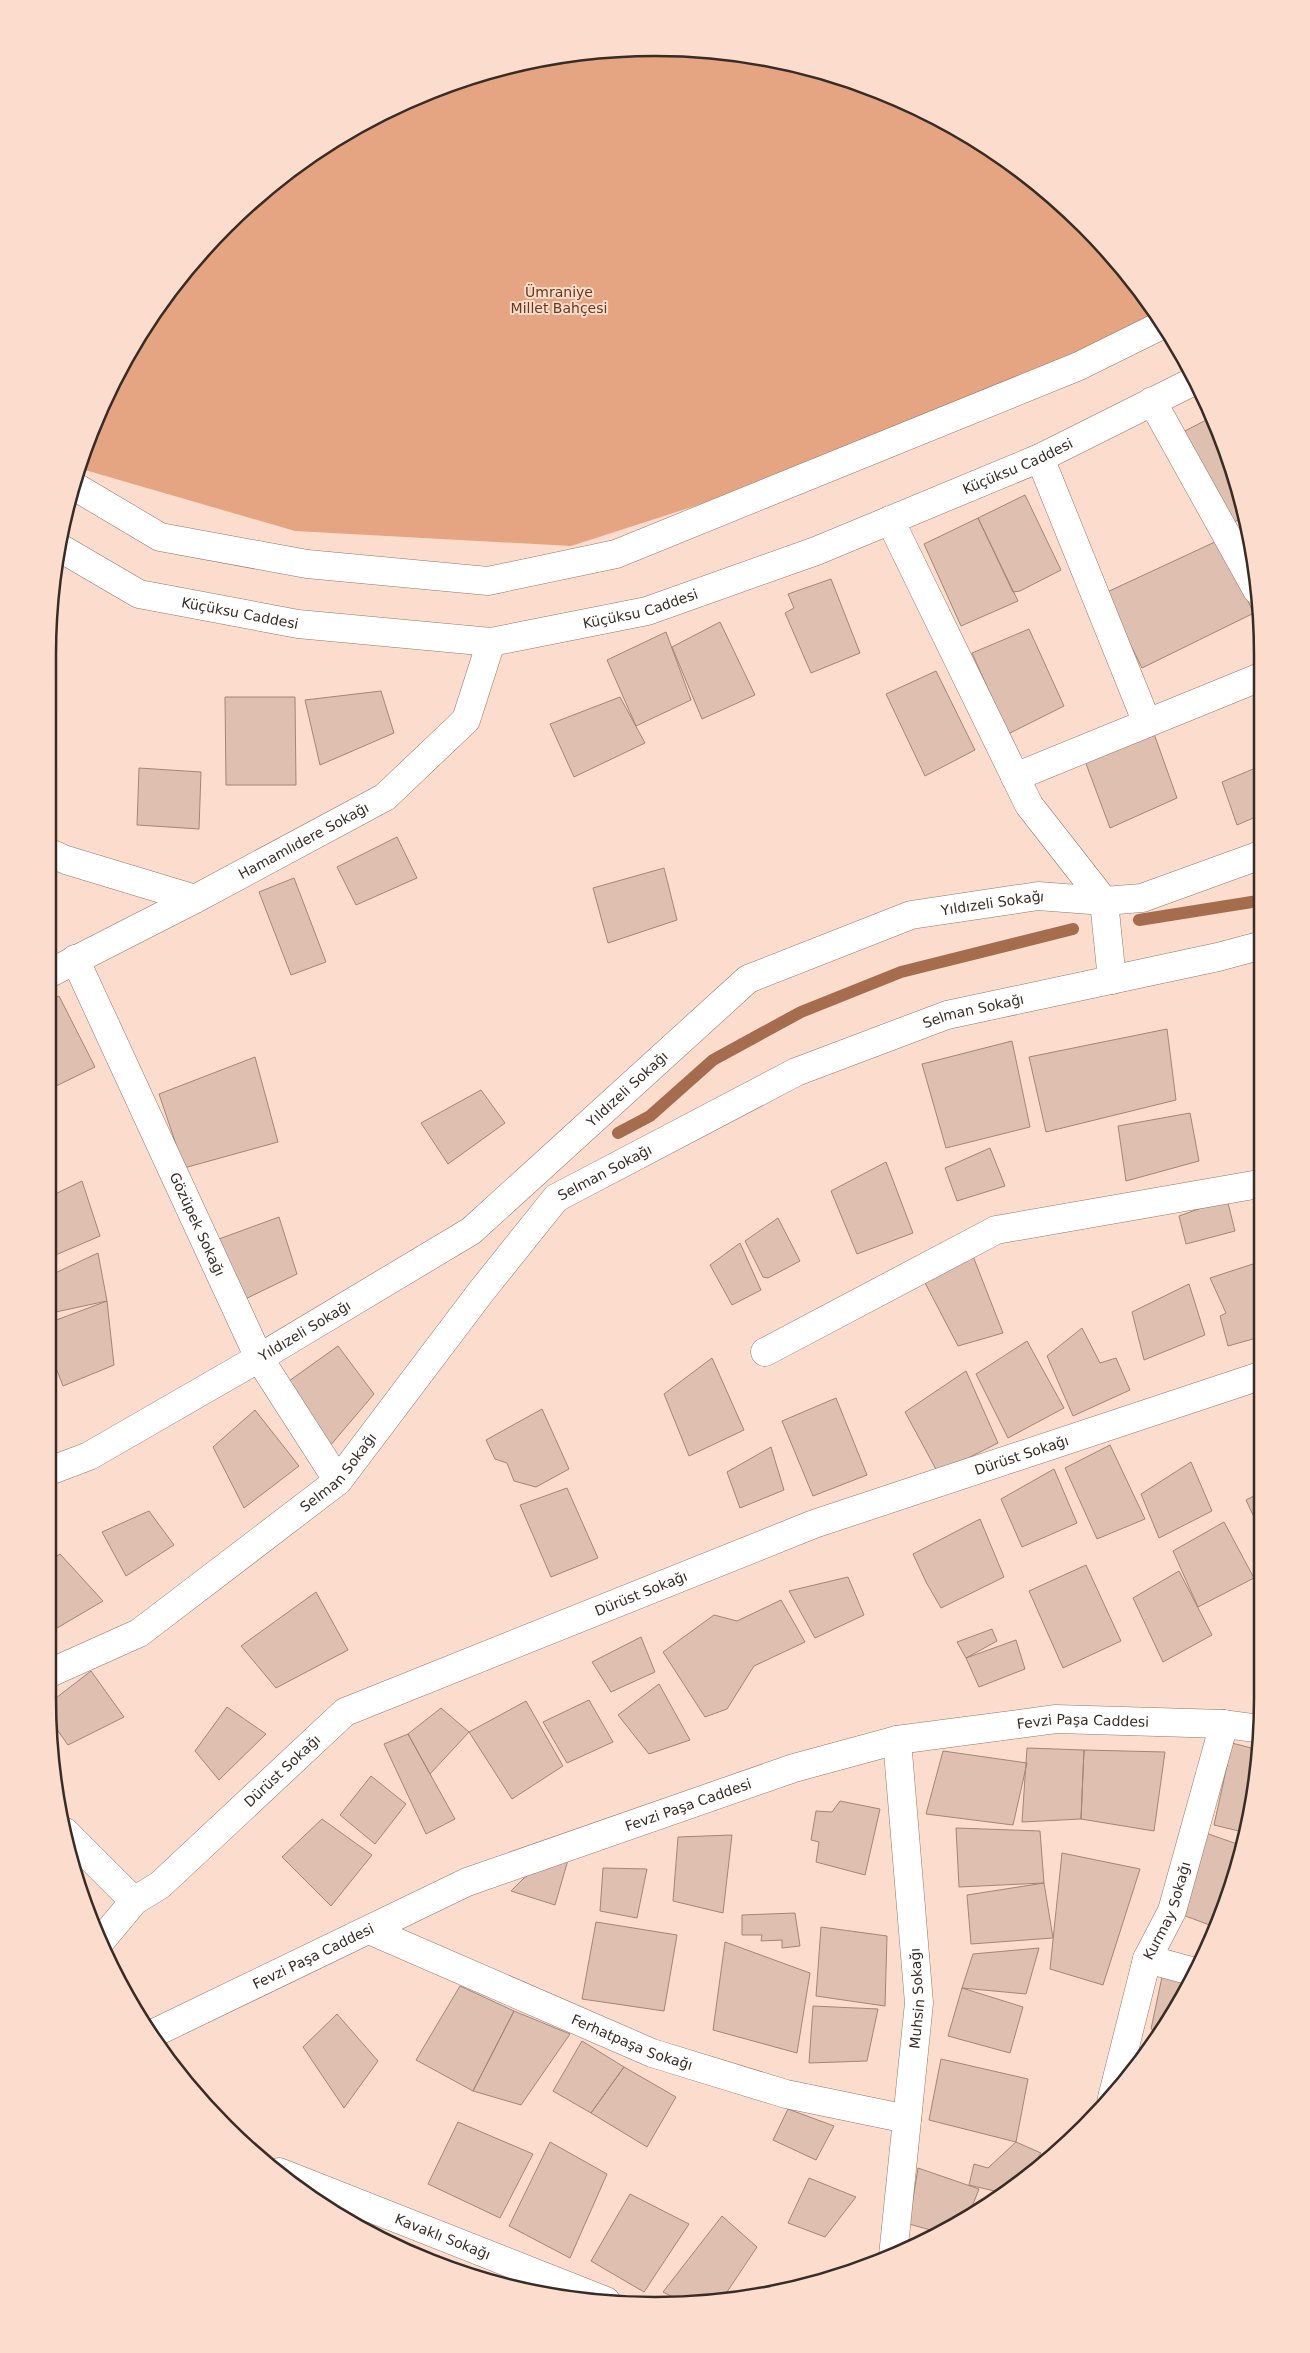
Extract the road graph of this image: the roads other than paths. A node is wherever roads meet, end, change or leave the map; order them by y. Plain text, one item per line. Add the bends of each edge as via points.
1 (1157, 328) edge
2 (1189, 384) edge
3 (1152, 401) junction
4 (1040, 458) junction
5 (80, 490) edge
6 (890, 520) junction
7 (66, 551) edge
8 (1249, 575) edge
9 (491, 642) junction
10 (1254, 680) edge
11 (1147, 723) junction
12 (1015, 777) junction
13 (56, 856) edge
14 (1254, 857) edge
15 (195, 899) junction
16 (1104, 901) junction
17 (1254, 947) edge
18 (75, 959) junction
19 (56, 969) edge
20 (1112, 980) junction
21 (1254, 1185) edge
22 (765, 1352) dead end
23 (259, 1358) junction
24 (1254, 1378) edge
25 (56, 1468) edge
26 (338, 1481) junction
27 (56, 1670) edge
28 (1224, 1724) junction
29 (1252, 1728) edge
30 (897, 1740) junction
31 (74, 1841) edge
32 (134, 1901) junction
33 (369, 1930) junction
34 (106, 1935) edge
35 (1147, 1959) junction
36 (1188, 1970) edge
37 (157, 2031) edge
38 (1117, 2078) edge
39 (907, 2119) junction
40 (305, 2184) edge
41 (894, 2247) edge
42 (584, 2293) edge

1 - 5 street via 1070,370 616,554 488,581 306,564 160,537
2 - 3 street, Küçüksu Caddesi
3 - 4 street, Küçüksu Caddesi
3 - 8 street
4 - 6 street, Küçüksu Caddesi
4 - 11 street
6 - 9 street, Küçüksu Caddesi via 816,552 647,610
6 - 12 street
7 - 9 street, Küçüksu Caddesi via 139,594 298,624
9 - 15 street, Hamamlıdere Sokağı via 466,720 385,797
10 - 11 street
11 - 12 street
12 - 16 street via 1029,805
13 - 15 street
14 - 16 street, Yıldızeli Sokağı via 1142,898
15 - 18 street, Hamamlıdere Sokağı
16 - 20 street
16 - 23 street, Yıldızeli Sokağı via 1038,896 911,916 748,979 471,1231
17 - 20 street, Selman Sokağı
18 - 19 street, Hamamlıdere Sokağı
18 - 23 street, Gözüpek Sokağı
20 - 26 street, Selman Sokağı via 948,1015 796,1072 556,1198
21 - 22 street via 996,1230
23 - 25 street, Yıldızeli Sokağı via 89,1456
23 - 26 street, Gözüpek Sokağı
24 - 32 street, Dürüst Sokağı via 814,1524 345,1712 160,1885
26 - 27 street, Selman Sokağı via 139,1633
28 - 29 street, Fevzi Paşa Caddesi
28 - 30 street, Fevzi Paşa Caddesi via 1056,1719
28 - 35 street, Kurmay Sokağı via 1172,1911
30 - 33 street, Fevzi Paşa Caddesi via 794,1768 467,1882
30 - 39 street, Muhsin Sokağı via 919,2003
31 - 32 street
32 - 34 street, Dürüst Sokağı
33 - 37 street, Fevzi Paşa Caddesi
33 - 39 street, Ferhatpaşa Sokağı via 652,2053 786,2094
35 - 36 street
35 - 38 street, Kurmay Sokağı
39 - 41 street, Muhsin Sokağı
40 - 42 street, Kavaklı Sokağı

